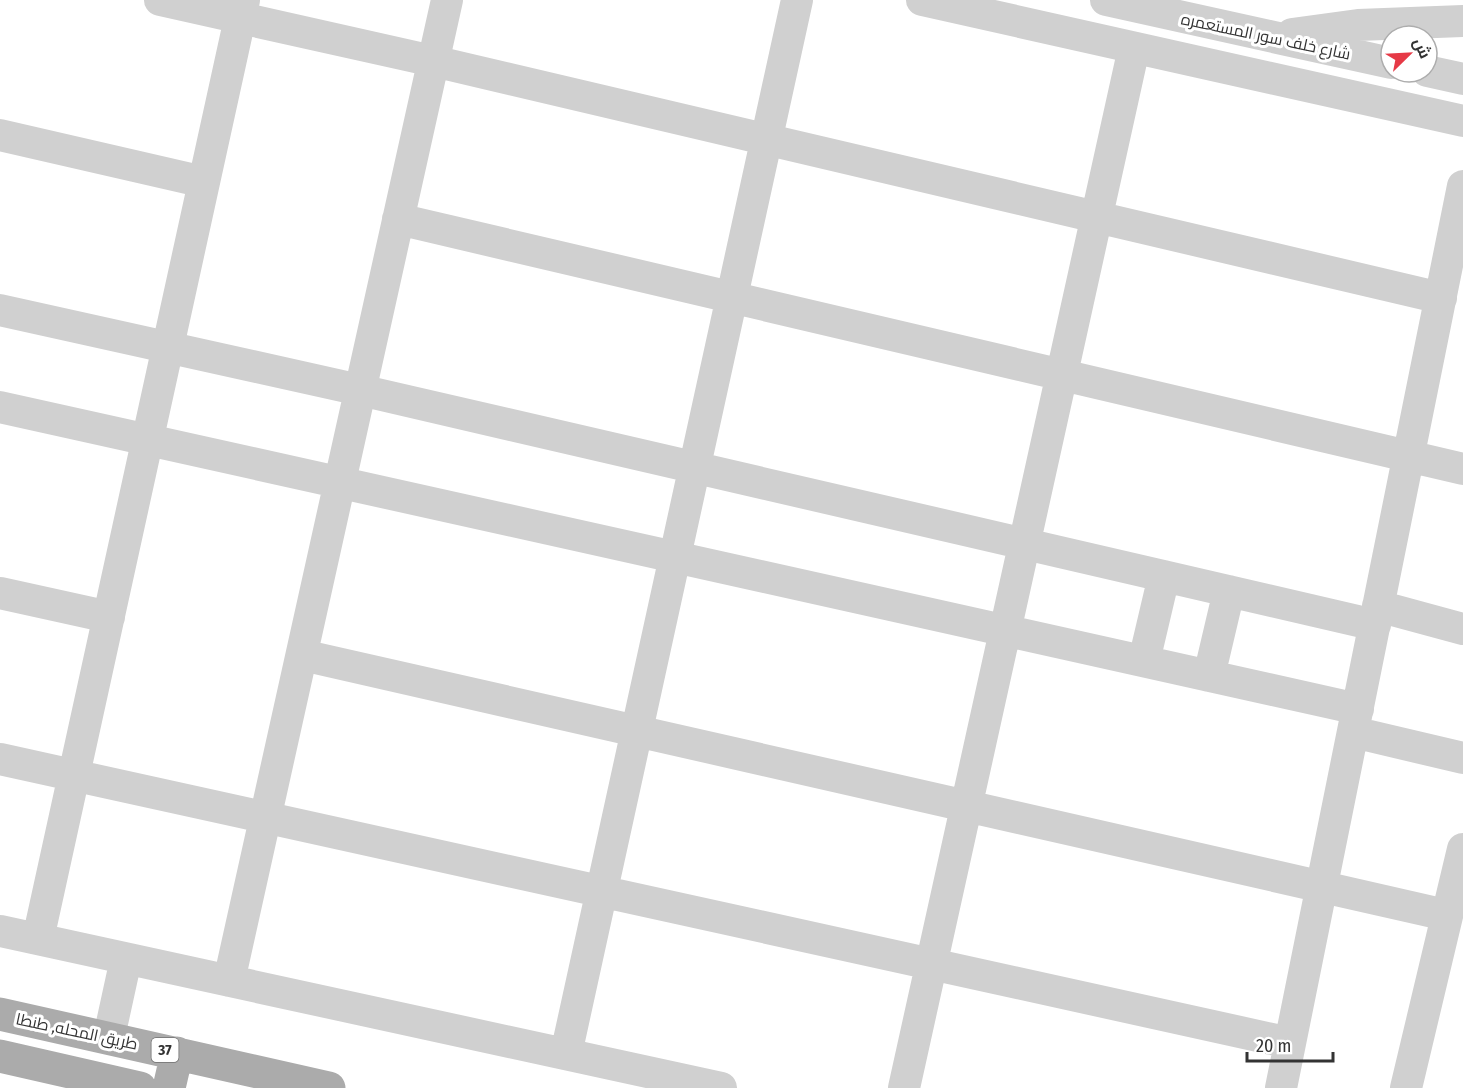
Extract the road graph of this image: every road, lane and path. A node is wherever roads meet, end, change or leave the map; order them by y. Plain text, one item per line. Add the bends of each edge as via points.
1 (160, 0) edge
2 (447, 0) edge
3 (797, 0) edge
4 (922, 0) edge
5 (1106, 0) edge
6 (1144, 4) edge
7 (242, 9) edge
8 (1233, 14) edge
9 (1463, 21) edge
10 (1267, 36) junction
11 (1134, 48) junction
12 (1379, 60) edge
13 (433, 61) junction
14 (1439, 74) edge
15 (1463, 79) edge
16 (1463, 121) edge
17 (0, 135) edge
18 (767, 139) junction
19 (204, 182) junction
20 (1463, 186) edge
21 (1096, 217) junction
22 (398, 219) junction
23 (732, 298) junction
24 (1442, 298) junction
25 (0, 310) edge
26 (168, 347) junction
27 (1062, 375) junction
28 (360, 390) junction
29 (0, 407) edge
30 (148, 440) junction
31 (1409, 457) junction
32 (695, 468) junction
33 (1463, 470) edge
34 (340, 483) junction
35 (1024, 544) junction
36 (675, 558) junction
37 (1164, 576) junction
38 (1228, 591) junction
39 (0, 593) edge
40 (1377, 616) junction
41 (109, 617) junction
42 (1463, 629) edge
43 (1005, 631) junction
44 (302, 655) junction
45 (1144, 661) junction
46 (1209, 676) junction
47 (1356, 721) junction
48 (637, 731) junction
49 (1463, 758) edge
50 (0, 759) edge
51 (74, 775) junction
52 (966, 806) junction
53 (266, 818) junction
54 (1463, 849) edge
55 (1322, 887) junction
56 (602, 892) junction
57 (1446, 915) junction
58 (0, 931) edge
59 (38, 939) junction
60 (126, 959) junction
61 (932, 964) junction
62 (229, 981) junction
63 (0, 1014) edge
64 (109, 1037) junction
65 (1290, 1043) junction
66 (177, 1053) junction
67 (566, 1054) junction
68 (0, 1056) edge
69 (99, 1079) junction
70 (140, 1088) edge
71 (169, 1088) edge
72 (329, 1088) edge
73 (721, 1088) edge
74 (904, 1088) edge
75 (1281, 1088) edge
76 (1406, 1088) edge

1 - 7 street
2 - 13 street
3 - 18 street
4 - 11 street
5 - 6 street, شارع خلف سور المستعمره
6 - 8 street, شارع خلف سور المستعمره
7 - 13 street
7 - 19 street
8 - 10 street, شارع خلف سور المستعمره
9 - 10 street via 1358,25
10 - 12 street, شارع خلف سور المستعمره
11 - 16 street
11 - 21 street
13 - 18 street
13 - 22 street
14 - 15 street
17 - 19 street
18 - 21 street
18 - 23 street
19 - 26 street
20 - 24 street
21 - 24 street
21 - 27 street
22 - 23 street
22 - 28 street
23 - 27 street
23 - 32 street
24 - 31 street
25 - 26 street
26 - 28 street
26 - 30 street
27 - 31 street
27 - 35 street
28 - 32 street
28 - 34 street
29 - 30 street
30 - 34 street
30 - 41 street
31 - 33 street
31 - 40 street
32 - 35 street
32 - 36 street
34 - 36 street
34 - 44 street
35 - 37 street
35 - 43 street
36 - 43 street
36 - 48 street
37 - 38 street
37 - 45 street
38 - 40 street
38 - 46 street
39 - 41 street
40 - 42 street
40 - 47 street
41 - 51 street
43 - 45 street
43 - 52 street
44 - 48 street
44 - 53 street
45 - 46 street
46 - 47 street
47 - 49 street
47 - 55 street
48 - 52 street
48 - 56 street
50 - 51 street
51 - 53 street
51 - 59 street
52 - 55 street
52 - 61 street
53 - 56 street
53 - 62 street
54 - 57 street
55 - 57 street
55 - 65 street
56 - 61 street
56 - 67 street
57 - 76 street
58 - 59 street
59 - 60 street
60 - 62 street
60 - 64 street
61 - 65 street
61 - 74 street
62 - 67 street
63 - 64 main road, طريق المحله, طنطا / 37
64 - 66 main road, طريق المحله, طنطا / 37
64 - 69 main road
65 - 75 street
66 - 71 main road
66 - 72 main road, طريق المحله, طنطا / 37
67 - 73 street
68 - 69 main road
69 - 70 main road

